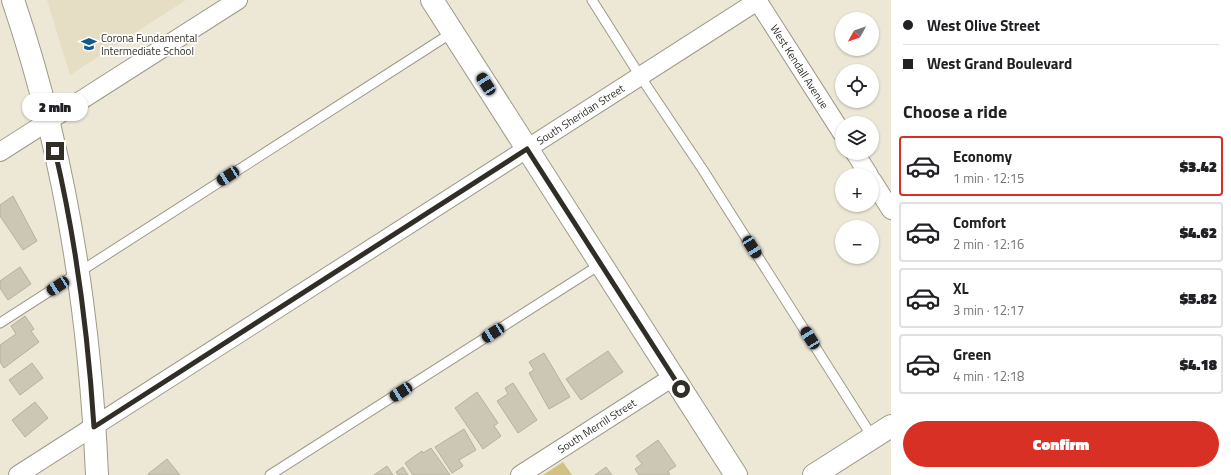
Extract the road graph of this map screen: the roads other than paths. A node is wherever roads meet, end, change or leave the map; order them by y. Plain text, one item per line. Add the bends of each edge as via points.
1 (13, 0) edge
2 (238, 0) edge
3 (432, 0) edge
4 (592, 0) edge
5 (758, 0) edge
6 (453, 32) junction
7 (640, 76) junction
8 (48, 122) junction
9 (835, 122) edge
10 (527, 149) junction
11 (0, 152) edge
12 (879, 191) edge
13 (891, 210) edge
14 (601, 264) junction
15 (78, 272) junction
16 (0, 323) edge
17 (673, 377) junction
18 (94, 427) junction
19 (882, 432) edge
20 (18, 475) edge
21 (97, 475) edge
22 (270, 475) edge
23 (520, 475) edge
24 (736, 475) edge
25 (814, 475) edge

1 - 8 street
2 - 8 street
3 - 6 street
4 - 7 lane
5 - 7 street, South Sheridan Street
5 - 9 street, West Kendall Avenue
6 - 10 street
6 - 15 lane
7 - 10 street, South Sheridan Street
7 - 19 lane
8 - 11 street
8 - 15 street
10 - 14 street
10 - 18 street, South Sheridan Street
12 - 13 street
14 - 17 street
14 - 22 lane
15 - 16 lane
15 - 18 street via 88,349
17 - 23 street, South Merrill Street
17 - 24 street
18 - 20 street, South Sheridan Street
18 - 21 street
19 - 25 street

